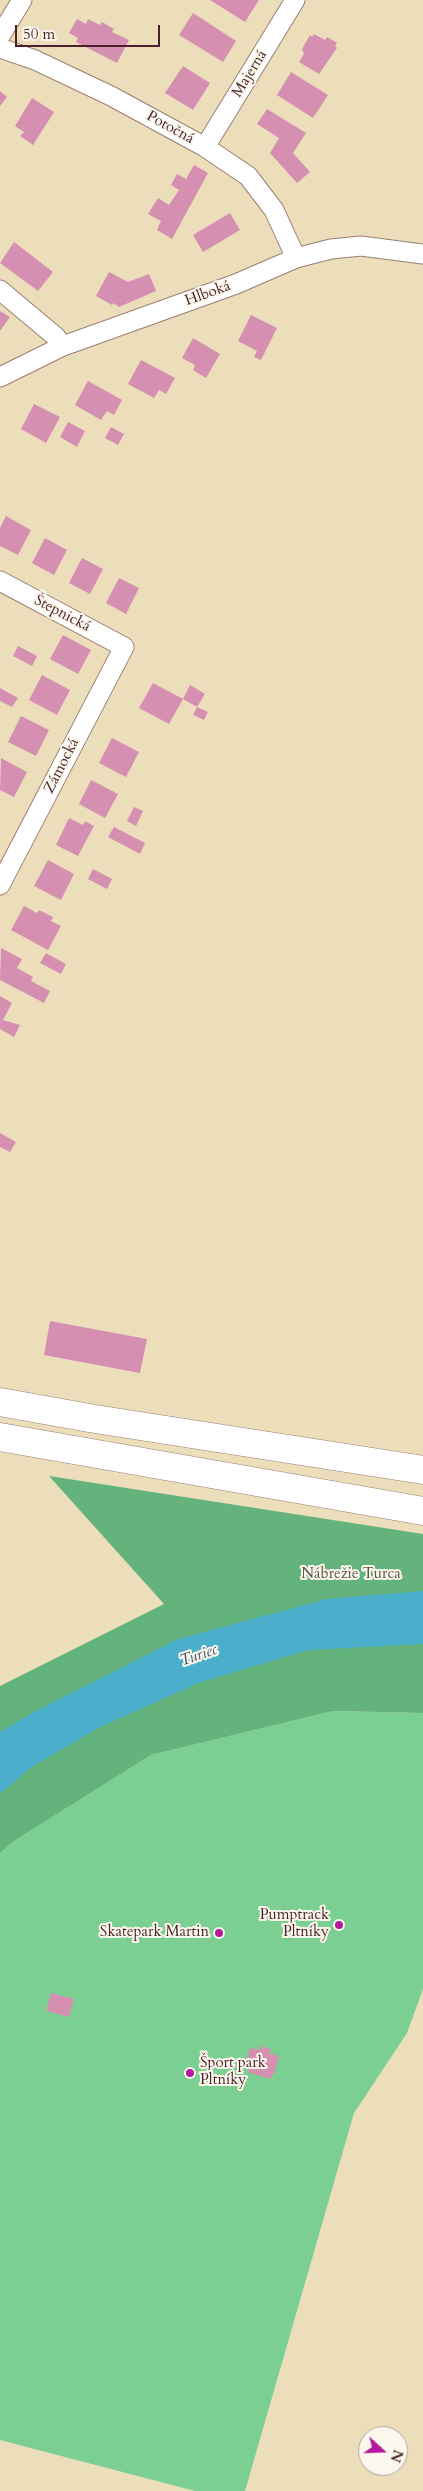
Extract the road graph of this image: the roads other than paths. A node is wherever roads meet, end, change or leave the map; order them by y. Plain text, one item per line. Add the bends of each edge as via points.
1 (22, 0) edge
2 (295, 0) edge
3 (0, 36) edge
4 (0, 48) edge
5 (205, 147) junction
6 (423, 254) edge
7 (296, 258) junction
8 (0, 290) edge
9 (63, 346) junction
10 (0, 377) edge
11 (0, 582) edge
12 (124, 647) joint
13 (0, 885) edge
14 (0, 1402) edge
15 (0, 1437) edge
16 (423, 1470) edge
17 (423, 1511) edge

1 - 3 street
2 - 5 street, Majerná
4 - 5 street, Potočná via 35,60 111,96
5 - 7 street, Potočná via 248,176 274,210
6 - 7 street, Hlboká via 361,246 330,249
7 - 9 street, Hlboká via 236,284
8 - 9 street
9 - 10 street, Hlboká
11 - 12 street, Štepnická
12 - 13 street, Zámocká
14 - 16 main road
15 - 17 main road

